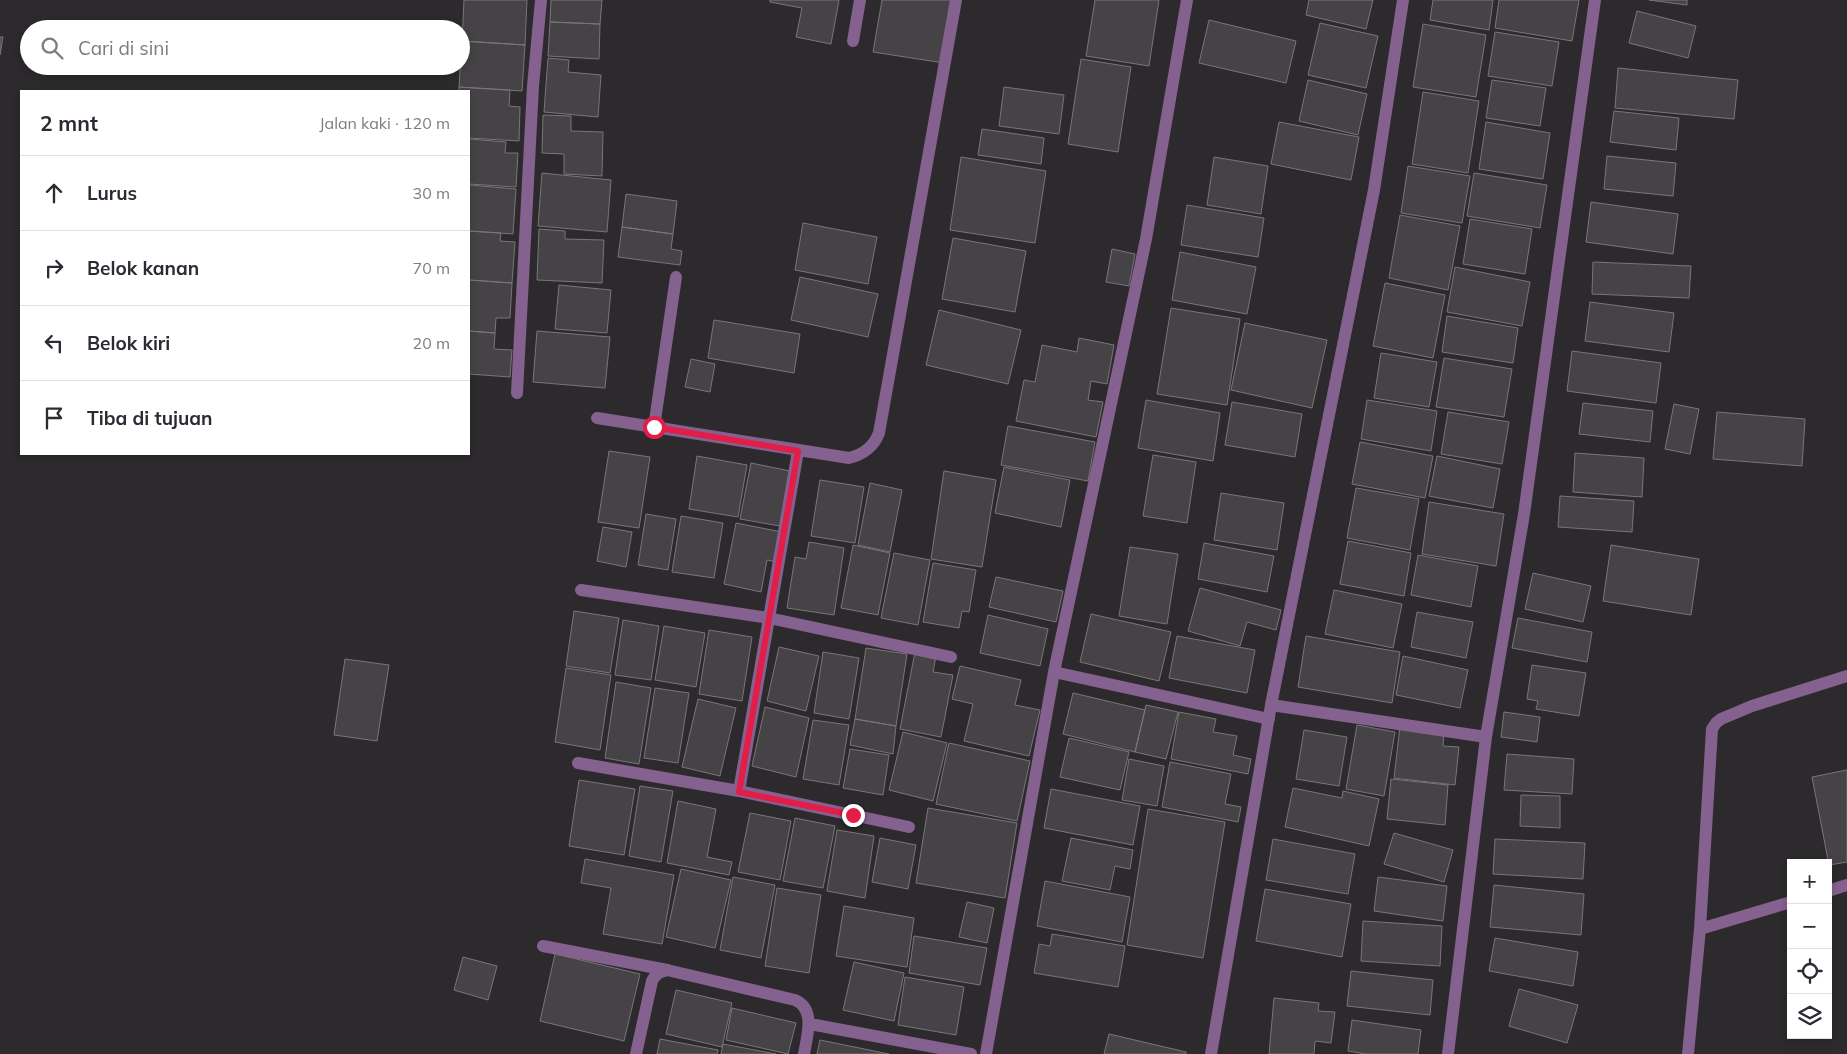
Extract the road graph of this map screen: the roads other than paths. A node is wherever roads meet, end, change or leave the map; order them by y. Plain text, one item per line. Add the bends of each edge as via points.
1 (541, 0) edge
2 (860, 0) edge
3 (956, 0) edge
4 (1186, 0) edge
5 (1403, 0) edge
6 (1595, 0) edge
7 (853, 41) dead end
8 (676, 277) dead end
9 (517, 393) dead end
10 (597, 418) dead end
11 (654, 427) junction
12 (798, 451) junction
13 (581, 590) dead end
14 (769, 618) junction
15 (951, 657) dead end
16 (1054, 672) junction
17 (1847, 676) edge
18 (1271, 705) junction
19 (1269, 719) junction
20 (1486, 737) junction
21 (578, 763) dead end
22 (739, 792) junction
23 (909, 827) dead end
24 (1847, 885) edge
25 (1832, 890) edge
26 (1787, 903) edge
27 (1700, 929) junction
28 (543, 946) dead end
29 (668, 970) junction
30 (810, 1024) junction
31 (636, 1054) edge
32 (804, 1054) edge
33 (971, 1054) edge
34 (986, 1054) edge
35 (1211, 1054) edge
36 (1448, 1054) edge
37 (1688, 1054) edge

1 - 9 street via 533,86
2 - 7 street
3 - 12 street via 879,433 867,450 849,458
4 - 16 street via 1146,239
5 - 18 street via 1374,190
6 - 20 street via 1524,514
8 - 11 street
10 - 11 street
11 - 12 street
12 - 14 street
13 - 14 street
14 - 15 street
14 - 22 street
16 - 19 street
16 - 34 street
17 - 27 street via 1752,706 1721,719 1712,729
18 - 19 street
18 - 20 street
19 - 35 street
20 - 36 street
21 - 22 street
22 - 23 street
24 - 25 street
26 - 27 street
27 - 37 street
28 - 29 street
29 - 30 street via 795,1000 802,1003
29 - 31 street via 655,975 652,981
30 - 32 street
30 - 33 street

